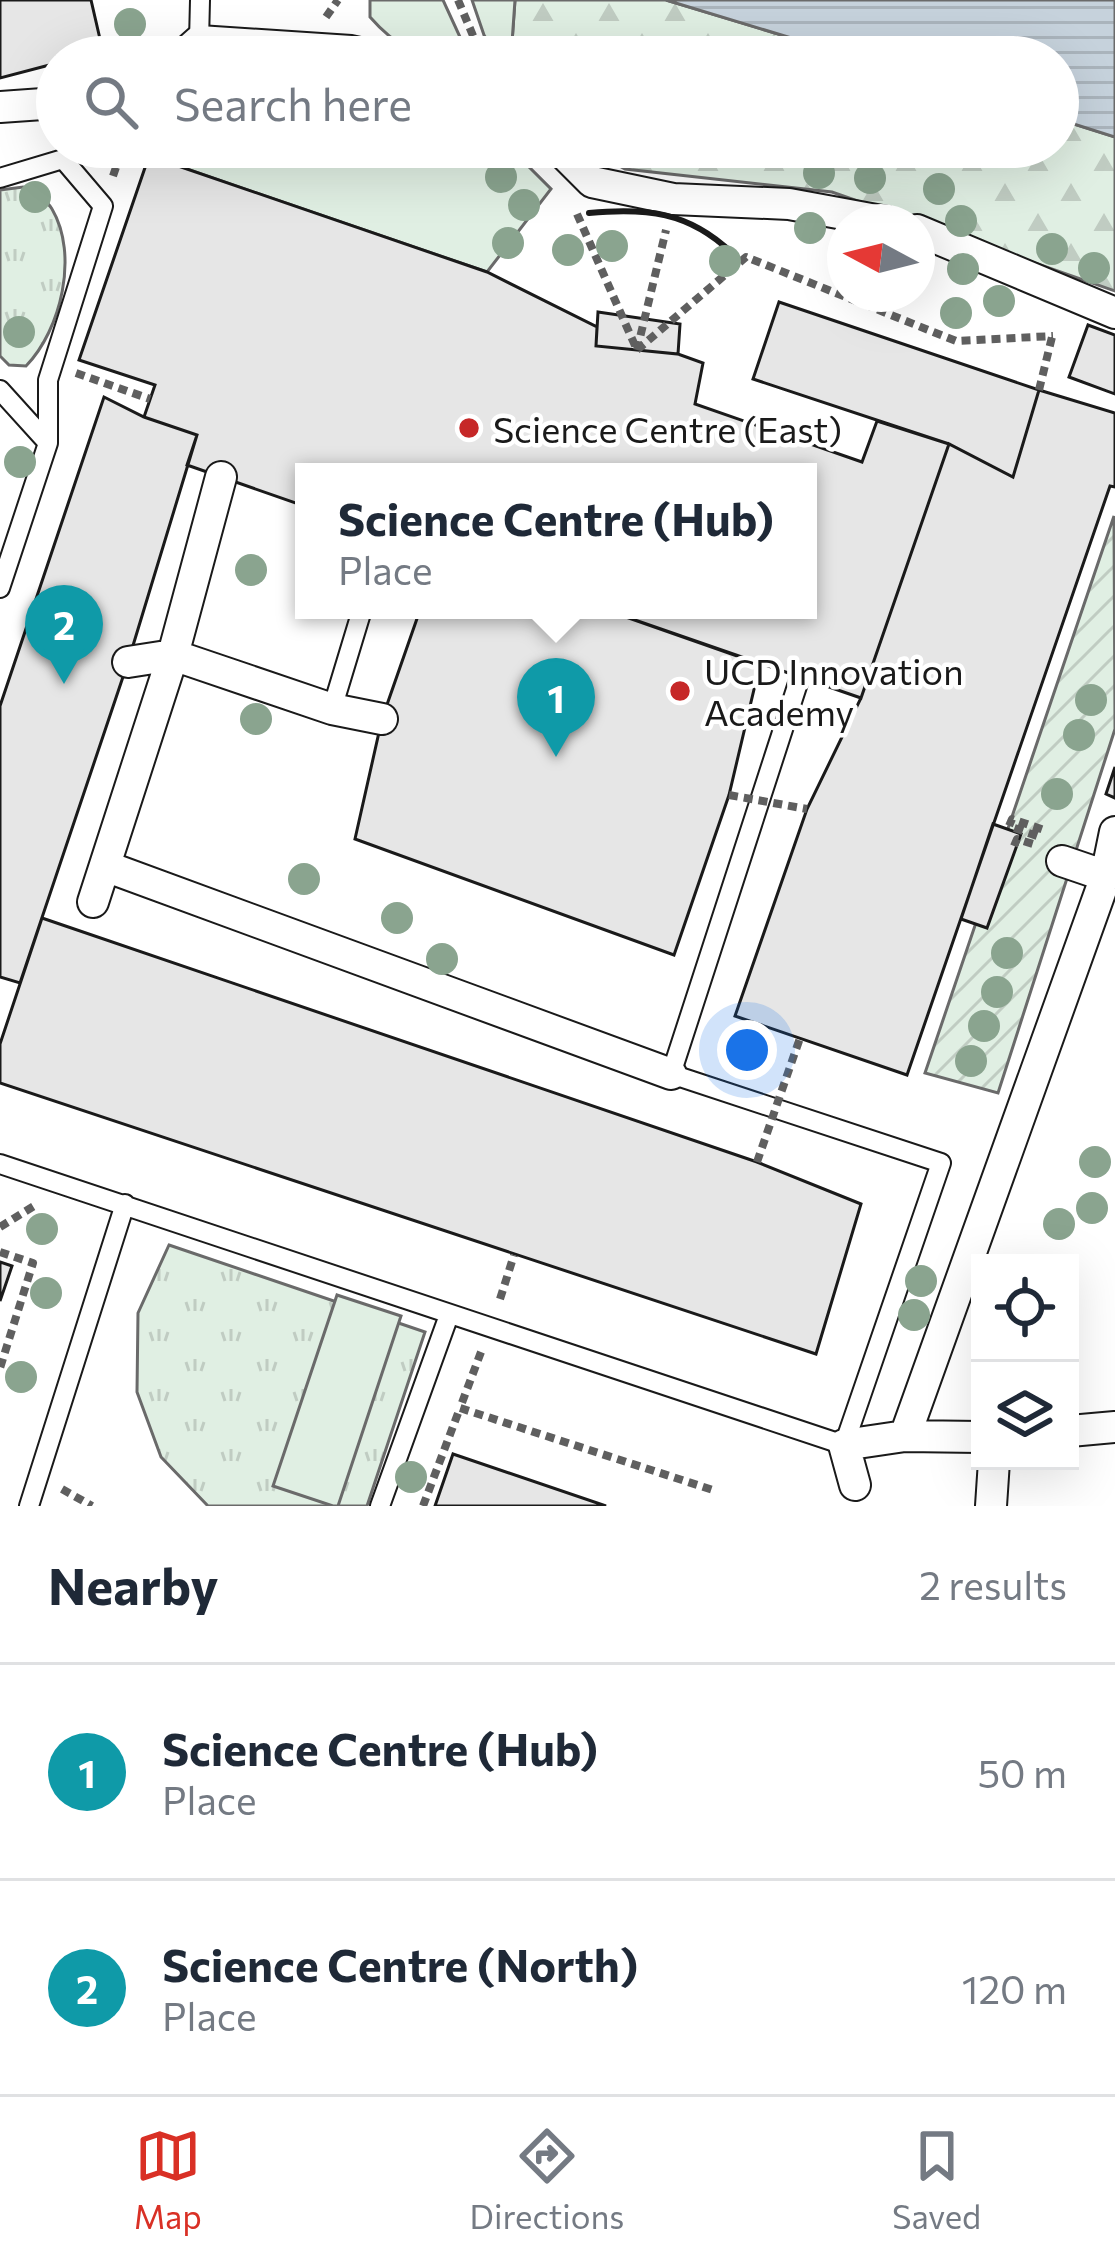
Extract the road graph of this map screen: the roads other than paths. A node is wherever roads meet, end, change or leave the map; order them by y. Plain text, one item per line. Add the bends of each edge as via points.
1 (200, 0) edge
2 (193, 36) edge
3 (36, 104) edge
4 (0, 107) edge
5 (36, 167) edge
6 (71, 168) edge
7 (578, 168) edge
8 (0, 178) edge
9 (827, 211) edge
10 (935, 238) edge
11 (1115, 313) edge
12 (0, 389) edge
13 (48, 443) junction
14 (221, 477) dead end
15 (0, 588) edge
16 (359, 619) edge
17 (173, 655) junction
18 (128, 662) dead end
19 (800, 677) dead end
20 (332, 709) junction
21 (382, 719) dead end
22 (1115, 832) edge
23 (1062, 861) dead end
24 (105, 866) junction
25 (1106, 876) junction
26 (94, 902) dead end
27 (671, 1074) junction
28 (0, 1164) edge
29 (125, 1204) junction
30 (449, 1315) junction
31 (1115, 1427) edge
32 (1079, 1430) edge
33 (904, 1436) junction
34 (971, 1438) edge
35 (844, 1445) junction
36 (993, 1470) edge
37 (855, 1485) dead end
38 (28, 1506) edge
39 (380, 1506) edge
40 (991, 1506) edge

1 - 2 lane
3 - 4 street
5 - 8 lane
6 - 13 lane via 103,206 47,380
7 - 9 street via 592,182 674,200
10 - 11 street
12 - 13 lane
13 - 15 lane
14 - 17 street
16 - 20 lane
17 - 18 street
17 - 20 street
17 - 24 street
19 - 27 lane
20 - 21 street
22 - 25 street
23 - 25 street
24 - 26 street
24 - 27 street
25 - 33 street
27 - 35 lane via 941,1163
28 - 29 lane
29 - 30 lane
29 - 38 lane
30 - 35 lane
30 - 39 lane
31 - 32 street
33 - 34 street
33 - 35 street
35 - 37 street
36 - 40 street

